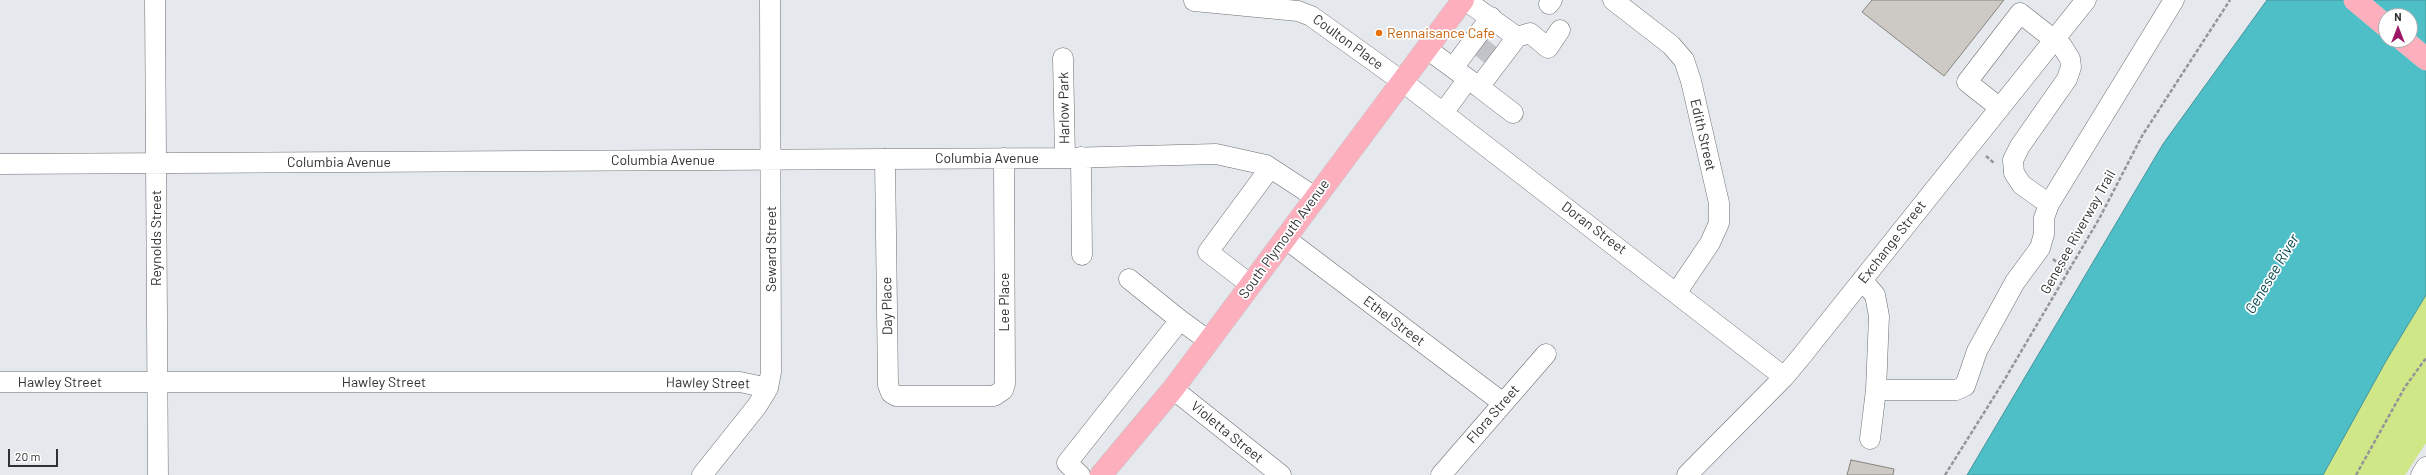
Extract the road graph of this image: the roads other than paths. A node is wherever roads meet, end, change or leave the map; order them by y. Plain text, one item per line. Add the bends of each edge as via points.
1 (155, 0) edge
2 (770, 0) edge
3 (1464, 0) edge
4 (2086, 0) edge
5 (2174, 0) edge
6 (2355, 0) edge
7 (1194, 1) dead end
8 (1622, 2) edge
9 (1491, 17) junction
10 (2378, 19) edge
11 (1560, 30) dead end
12 (1517, 37) junction
13 (2054, 40) junction
14 (2413, 48) edge
15 (1427, 49) junction
16 (1486, 51) junction
17 (1063, 58) dead end
18 (2426, 59) edge
19 (1467, 78) junction
20 (1403, 82) junction
21 (2000, 108) junction
22 (1443, 113) junction
23 (1513, 113) dead end
24 (1004, 158) junction
25 (1072, 158) junction
26 (771, 159) junction
27 (884, 159) junction
28 (156, 163) junction
29 (0, 164) edge
30 (1270, 168) junction
31 (1315, 197) junction
32 (2049, 204) junction
33 (1286, 239) junction
34 (1082, 255) dead end
35 (1129, 279) dead end
36 (1862, 280) junction
37 (1252, 285) junction
38 (1677, 292) junction
39 (1180, 320) junction
40 (1209, 341) junction
41 (1546, 354) dead end
42 (1784, 377) junction
43 (0, 382) edge
44 (158, 382) junction
45 (768, 388) junction
46 (1173, 389) junction
47 (1876, 390) junction
48 (950, 396) joint
49 (1503, 403) junction
50 (1870, 439) dead end
51 (2426, 467) edge
52 (158, 475) edge
53 (702, 475) edge
54 (1080, 475) edge
55 (1101, 475) edge
56 (1281, 475) edge
57 (1441, 475) edge
58 (1687, 475) edge
59 (2421, 475) edge

1 - 28 street, Reynolds Street
2 - 26 street, Seward Street
3 - 9 street
3 - 15 main road, South Plymouth Avenue
4 - 13 street, Exchange Street
5 - 32 street
6 - 10 main road
7 - 20 street, Coulton Place via 1305,12
8 - 38 street, Edith Street via 1671,45 1684,60 1719,203 1719,223 1710,243
9 - 12 street
9 - 16 street
11 - 12 street via 1548,48 1530,33
12 - 16 street
13 - 21 street, Exchange Street
13 - 21 street via 2020,13 1968,82
13 - 32 street via 2067,52 2070,73 2013,160 2014,172 2022,185
14 - 18 main road
15 - 19 street
15 - 20 main road, South Plymouth Avenue
16 - 19 street
16 - 19 street
17 - 25 street, Harlow Park
19 - 22 street
19 - 23 street
20 - 22 street, Doran Street
20 - 31 main road, South Plymouth Avenue
21 - 36 street, Exchange Street
22 - 38 street, Doran Street
24 - 25 street, Columbia Avenue
24 - 27 street, Columbia Avenue
24 - 48 street, Lee Place via 1003,390 994,396
25 - 30 street, Columbia Avenue via 1216,154
25 - 34 street, Harlow Park
26 - 27 street, Columbia Avenue
26 - 28 street, Columbia Avenue
26 - 45 street, Seward Street via 772,362
27 - 48 street, Day Place via 890,393 896,396
28 - 29 street, Columbia Avenue
28 - 44 street, Reynolds Street
30 - 31 street, Columbia Avenue
30 - 37 street via 1208,252
31 - 33 main road, South Plymouth Avenue
32 - 47 street via 2044,218 2044,234 2040,248 2015,282 1977,351 1965,386 1956,390
33 - 37 main road, South Plymouth Avenue
33 - 49 street, Ethel Street
35 - 39 street
36 - 42 street, Exchange Street
36 - 47 street via 1875,295 1879,309
37 - 40 main road, South Plymouth Avenue
38 - 42 street, Doran Street
39 - 40 street
39 - 54 street via 1067,463
40 - 46 main road, South Plymouth Avenue
41 - 49 street, Flora Street
42 - 58 street, Exchange Street
43 - 44 street, Hawley Street
44 - 45 street, Hawley Street via 740,382
44 - 52 street, Reynolds Street
45 - 53 street, Seward Street via 757,406
46 - 55 main road, South Plymouth Avenue
46 - 56 street, Violetta Street
47 - 50 street
49 - 57 street, Flora Street
51 - 59 street

